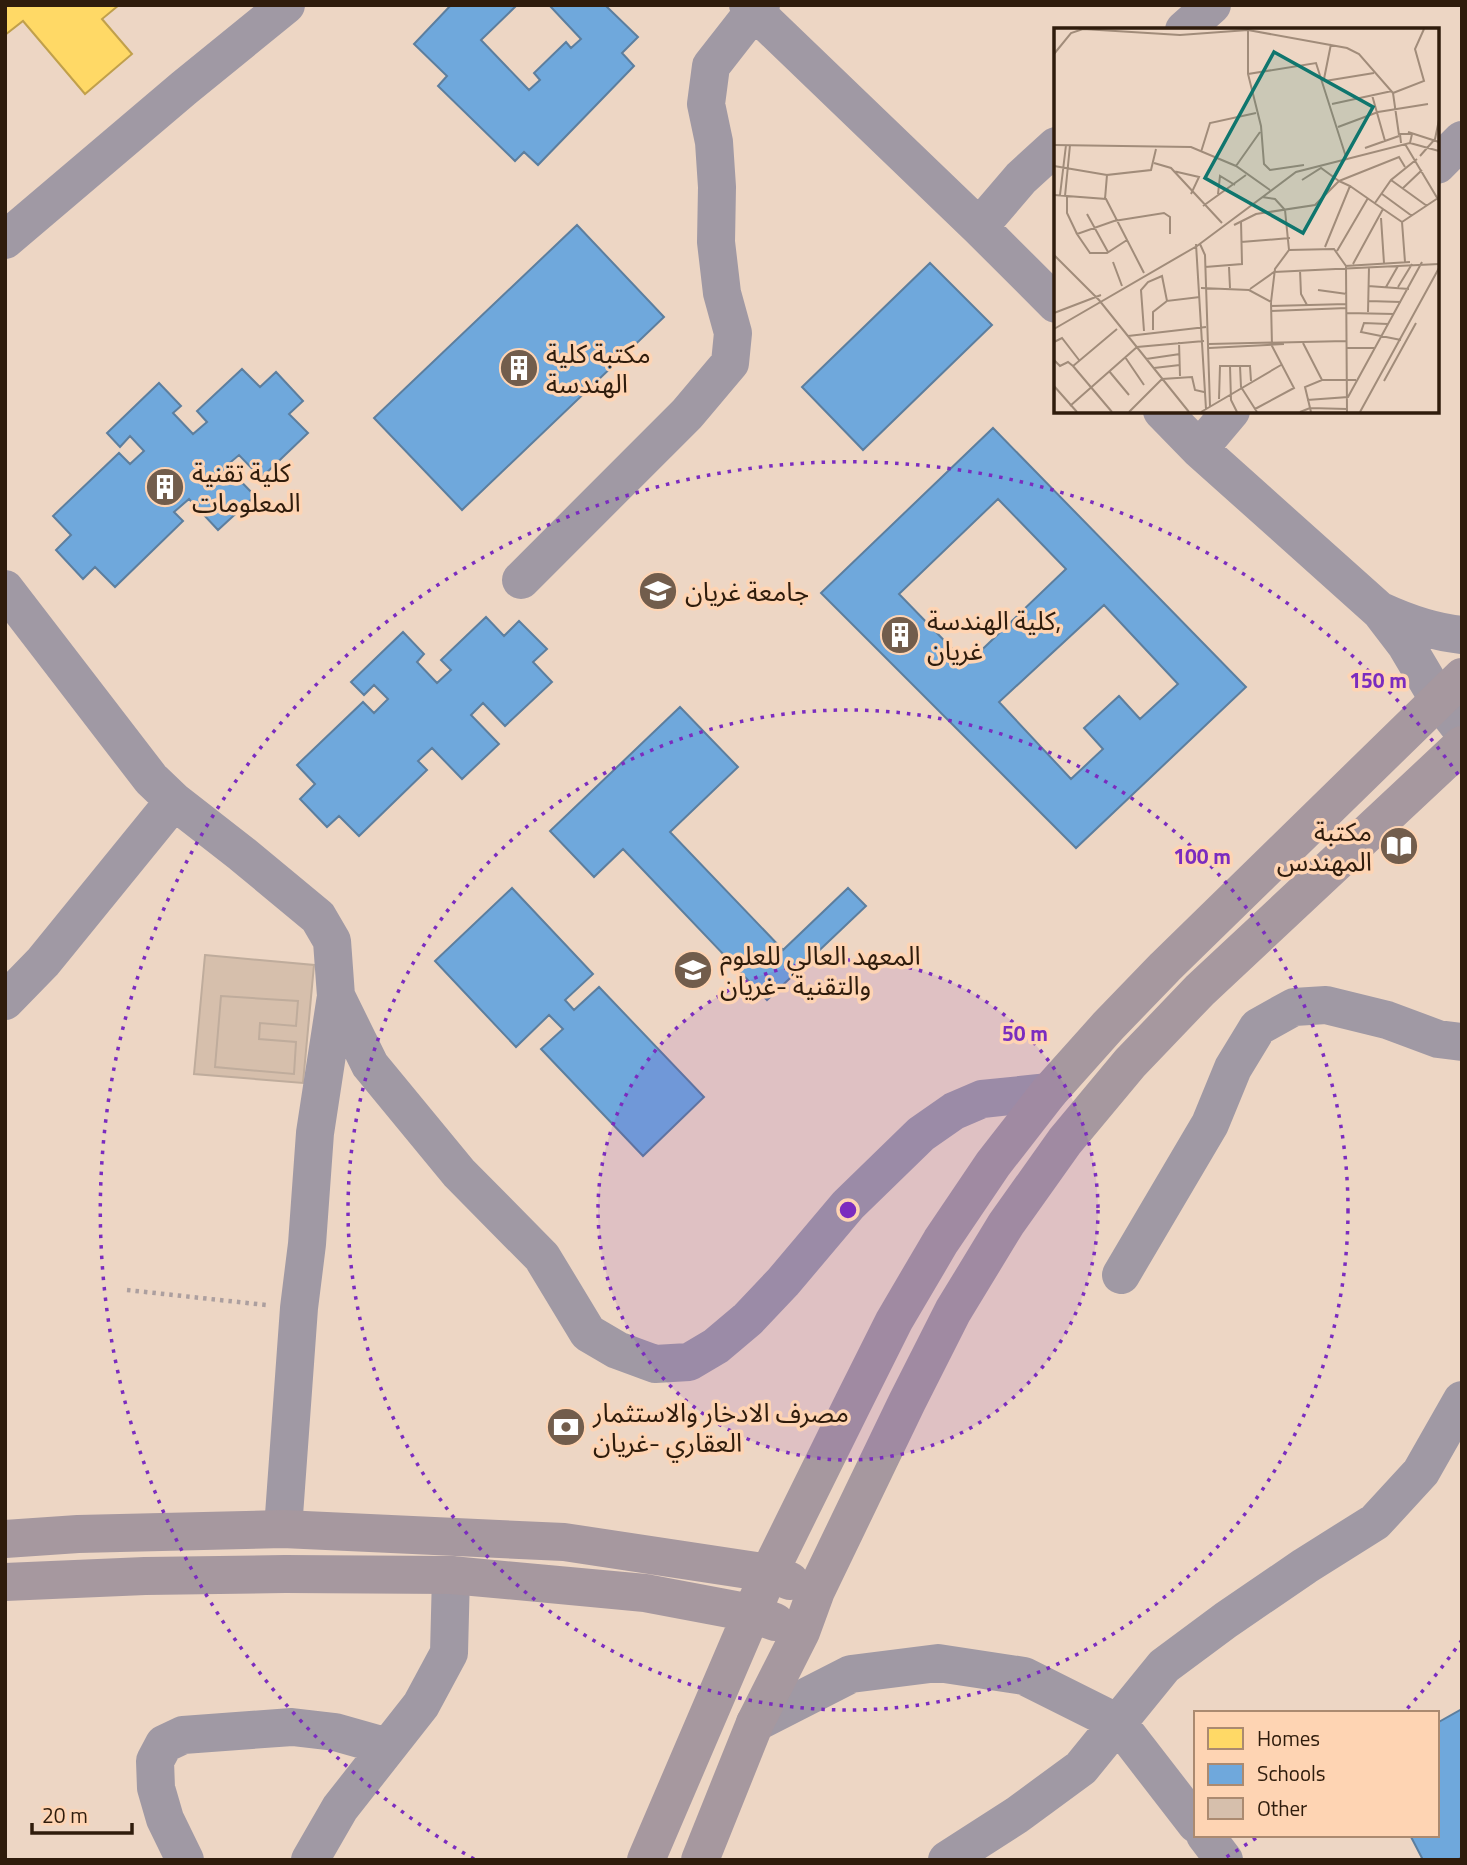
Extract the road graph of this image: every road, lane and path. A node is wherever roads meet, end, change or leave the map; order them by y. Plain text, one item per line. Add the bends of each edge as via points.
1 (286, 5) edge
2 (1212, 5) edge
3 (754, 7) edge
4 (1186, 28) edge
5 (1462, 140) edge
6 (1054, 148) edge
7 (1439, 163) edge
8 (979, 227) junction
9 (5, 240) edge
10 (1054, 302) edge
11 (1164, 413) edge
12 (1229, 413) edge
13 (1199, 449) junction
14 (521, 580) dead end
15 (5, 589) edge
16 (1380, 611) junction
17 (1462, 635) edge
18 (1450, 688) edge
19 (1462, 730) edge
20 (1462, 745) edge
21 (174, 801) junction
22 (336, 996) junction
23 (5, 1001) edge
24 (1462, 1042) edge
25 (1049, 1092) junction
26 (1121, 1275) dead end
27 (127, 1290) dead end
28 (299, 1308) junction
29 (1462, 1400) edge
30 (283, 1529) junction
31 (5, 1539) edge
32 (769, 1573) junction
33 (451, 1574) junction
34 (5, 1582) edge
35 (816, 1591) junction
36 (751, 1613) junction
37 (801, 1632) junction
38 (755, 1723) junction
39 (1118, 1723) junction
40 (388, 1747) junction
41 (1194, 1821) edge
42 (1207, 1837) edge
43 (186, 1860) edge
44 (310, 1860) edge
45 (646, 1860) edge
46 (700, 1860) edge
47 (947, 1860) edge
48 (1224, 1860) edge

1 - 9 street
2 - 4 street
3 - 8 street
3 - 14 street via 711,66 706,104 718,187 716,242 722,293 733,333 730,363 687,414
5 - 7 street
6 - 8 street
8 - 10 street
11 - 13 street
12 - 13 street
13 - 16 street
15 - 21 street via 151,779
16 - 17 street via 1409,624
16 - 18 street via 1406,645
18 - 19 street
18 - 25 main road via 1164,967
20 - 35 main road via 1200,990 1130,1063 1065,1141 1006,1224 953,1311
21 - 22 street via 318,917 332,941
21 - 23 street via 43,962
22 - 25 street via 370,1065 458,1173 542,1257 588,1333 655,1364 689,1362 716,1346 757,1310 848,1205 921,1135 954,1111 982,1100
22 - 28 street via 315,1133
24 - 26 street via 1437,1039 1387,1020 1326,1005 1294,1007 1258,1027 1233,1068 1210,1124
25 - 32 main road via 993,1164 894,1321
27 - 28 path
28 - 30 street
29 - 39 street via 1421,1472 1375,1522 1164,1666
30 - 31 main road
30 - 32 main road via 564,1542
32 - 35 main road
32 - 36 main road
33 - 34 main road
33 - 36 main road via 645,1592
33 - 40 street via 449,1653 421,1705
35 - 37 main road
36 - 37 main road
36 - 45 main road
37 - 38 main road
38 - 39 street via 851,1674 938,1662 1024,1676
38 - 46 main road
39 - 41 street
39 - 47 street via 1081,1768
40 - 43 street via 335,1732 292,1727 183,1735 164,1745 155,1761 156,1787 165,1819
40 - 44 street via 340,1808
42 - 48 street

